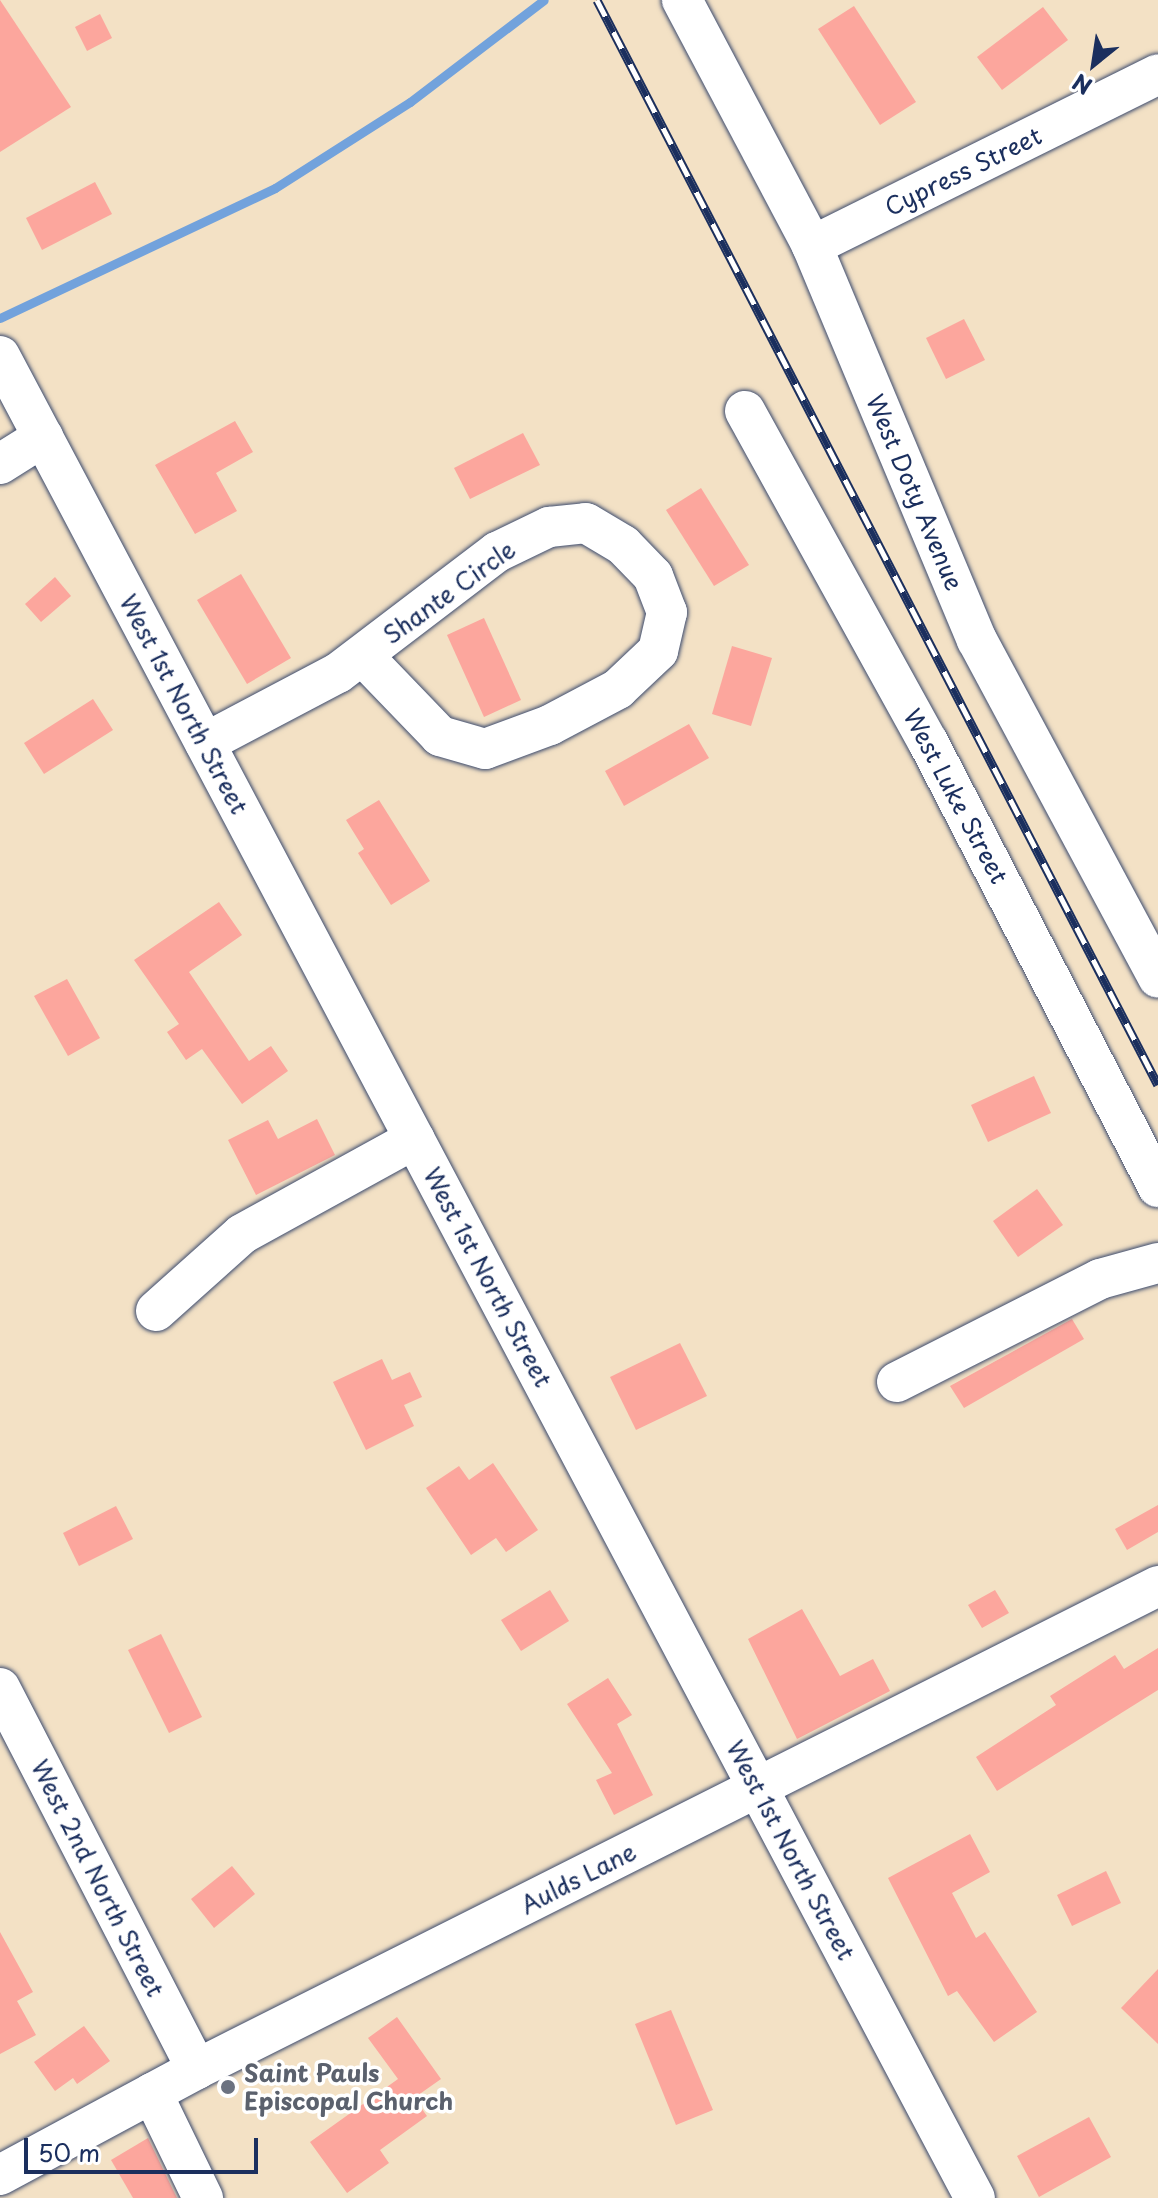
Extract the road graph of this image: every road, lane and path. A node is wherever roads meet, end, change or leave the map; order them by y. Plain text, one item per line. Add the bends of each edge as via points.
1 (682, 0) edge
2 (1158, 74) edge
3 (812, 246) junction
4 (0, 356) edge
5 (745, 411) dead end
6 (43, 437) junction
7 (0, 464) edge
8 (362, 655) junction
9 (205, 743) junction
10 (1158, 978) edge
11 (415, 1139) junction
12 (1158, 1187) edge
13 (1158, 1263) edge
14 (156, 1311) dead end
15 (897, 1382) dead end
16 (1158, 1586) edge
17 (0, 1688) edge
18 (759, 1788) junction
19 (197, 2069) junction
20 (152, 2093) junction
21 (0, 2175) edge
22 (203, 2198) edge
23 (975, 2198) edge

1 - 3 street, West Doty Avenue
2 - 3 street, Cypress Street
3 - 10 street, West Doty Avenue via 977,640
4 - 6 street, West 1st North Street
5 - 12 street, West Luke Street via 928,742
6 - 7 street
6 - 9 street, West 1st North Street
8 - 8 street, Shante Circle via 497,552 549,527 586,523 623,545 653,576 667,612 658,651 618,689 550,725 485,749 440,736
8 - 9 street, Shante Circle
9 - 11 street, West 1st North Street
11 - 14 street via 242,1234
11 - 18 street, West 1st North Street
13 - 15 street via 1100,1279
16 - 18 street, Aulds Lane
17 - 19 street, West 2nd North Street
18 - 19 street, Aulds Lane
18 - 23 street, West 1st North Street
19 - 20 street, Aulds Lane
20 - 21 street, Aulds Lane
20 - 22 street

